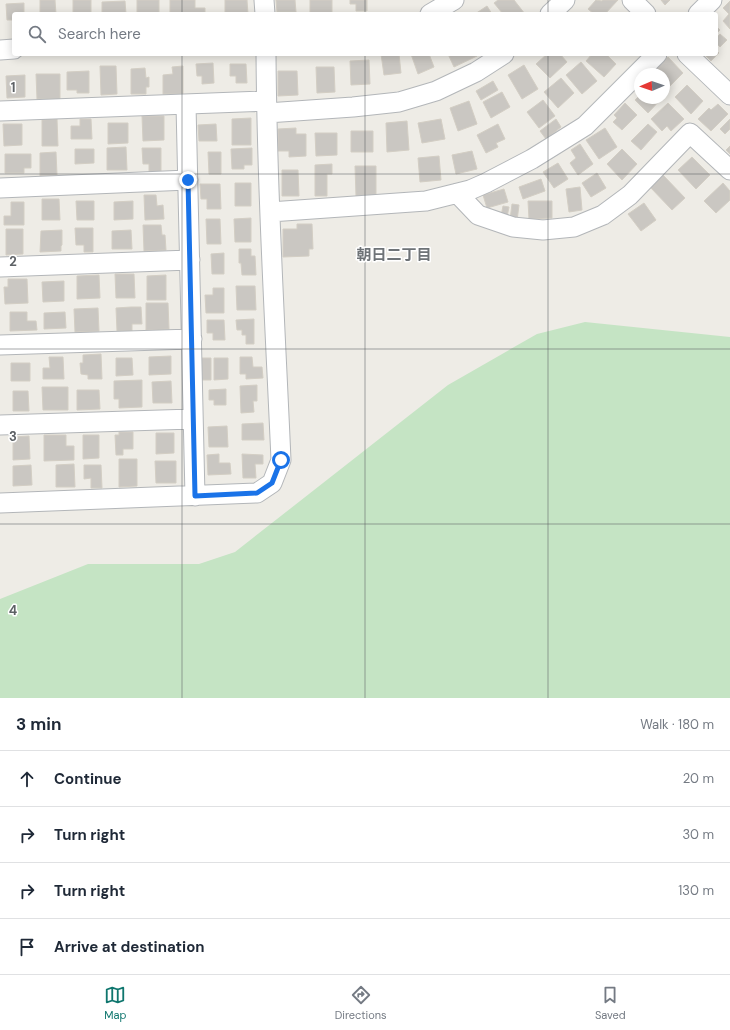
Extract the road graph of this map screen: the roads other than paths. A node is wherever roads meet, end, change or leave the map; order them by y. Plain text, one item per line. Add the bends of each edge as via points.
1 (264, 0) edge
2 (454, 0) edge
3 (565, 0) edge
4 (632, 0) edge
5 (712, 0) edge
6 (265, 12) edge
7 (433, 12) edge
8 (552, 12) edge
9 (644, 12) edge
10 (700, 12) edge
11 (12, 49) edge
12 (0, 50) edge
13 (266, 56) edge
14 (501, 56) edge
15 (655, 56) edge
16 (689, 56) edge
17 (730, 95) edge
18 (186, 104) junction
19 (266, 107) junction
20 (0, 111) edge
21 (730, 170) edge
22 (188, 180) junction
23 (0, 188) edge
24 (457, 193) junction
25 (270, 212) junction
26 (190, 260) junction
27 (0, 267) edge
28 (192, 339) junction
29 (0, 344) edge
30 (193, 419) junction
31 (0, 425) edge
32 (195, 496) junction
33 (0, 503) edge

1 - 6 street
2 - 7 street
3 - 8 street
4 - 9 street
5 - 10 street
11 - 12 street
13 - 19 street
14 - 19 street via 476,72 436,91 399,102 353,107
15 - 24 street via 585,126 532,159 486,183
16 - 17 street
18 - 19 street
18 - 20 street
18 - 22 street
19 - 25 street
21 - 24 street via 690,133 630,195 603,214 574,227 542,230 513,227 478,215
22 - 23 street
22 - 26 street
24 - 25 street via 426,201
25 - 32 street via 281,460 272,483 257,493
26 - 27 street
26 - 28 street
28 - 29 street
28 - 30 street
30 - 31 street
30 - 32 street
32 - 33 street

